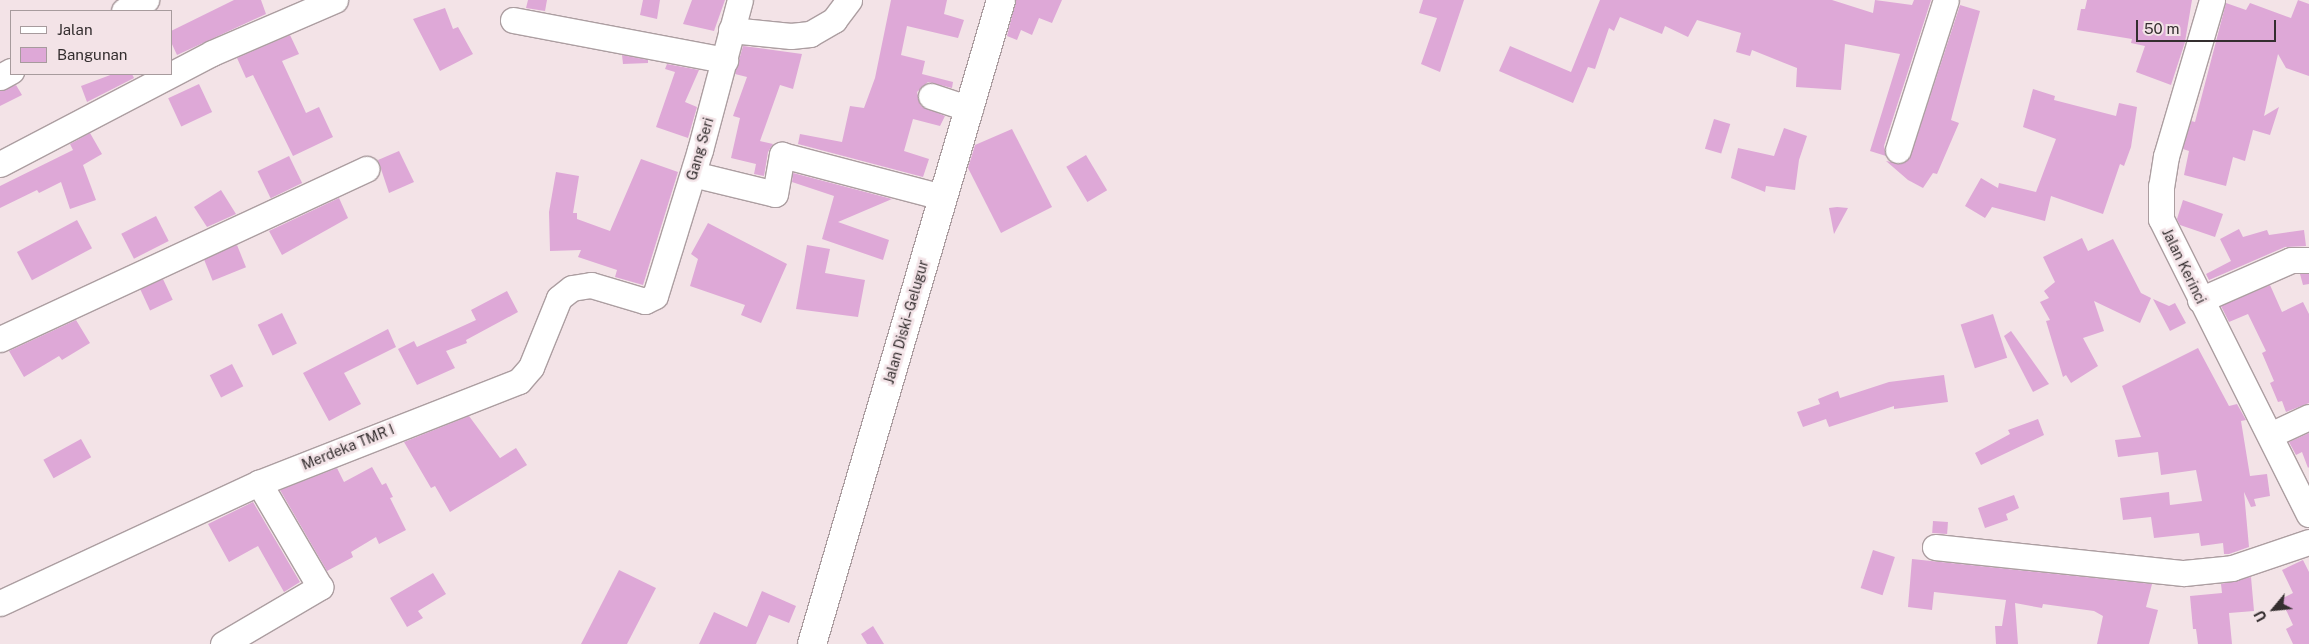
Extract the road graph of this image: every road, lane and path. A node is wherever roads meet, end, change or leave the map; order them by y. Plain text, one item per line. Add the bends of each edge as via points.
1 (146, 0) edge
2 (335, 0) edge
3 (740, 0) edge
4 (849, 0) edge
5 (1001, 0) edge
6 (1946, 0) edge
7 (2212, 0) edge
8 (126, 10) edge
9 (512, 20) dead end
10 (731, 30) junction
11 (725, 60) junction
12 (171, 75) edge
13 (172, 75) edge
14 (931, 96) dead end
15 (970, 109) junction
16 (1898, 150) dead end
17 (0, 164) edge
18 (367, 169) dead end
19 (693, 174) junction
20 (942, 197) junction
21 (2309, 260) edge
22 (655, 296) joint
23 (2200, 300) junction
24 (0, 339) edge
25 (2309, 417) edge
26 (2270, 435) junction
27 (259, 483) junction
28 (2309, 514) edge
29 (2309, 542) edge
30 (1935, 547) dead end
31 (0, 603) edge
32 (224, 644) edge
33 (812, 644) edge

1 - 8 street
2 - 13 street via 212,53
3 - 10 street, Gang Seri
4 - 10 street via 834,20 810,34 791,36
5 - 15 main road, Jalan Diski–Gelugur
6 - 16 street
7 - 23 street, Jalan Kerinci via 2160,186 2161,219
9 - 11 street
10 - 11 street, Gang Seri
11 - 19 street, Gang Seri
12 - 17 street
14 - 15 street
15 - 20 main road, Jalan Diski–Gelugur
18 - 24 street
19 - 20 street via 775,194 782,155
19 - 22 street, Gang Seri
20 - 33 main road, Jalan Diski–Gelugur
21 - 23 street via 2291,260
22 - 27 street, Merdeka TMR I via 645,301 591,285 572,288 559,298 532,367 519,381
23 - 26 street, Jalan Kerinci
25 - 26 street
26 - 28 street, Jalan Kerinci
27 - 31 street, Merdeka TMR I
27 - 32 street via 320,587
29 - 30 street via 2232,568 2184,573

